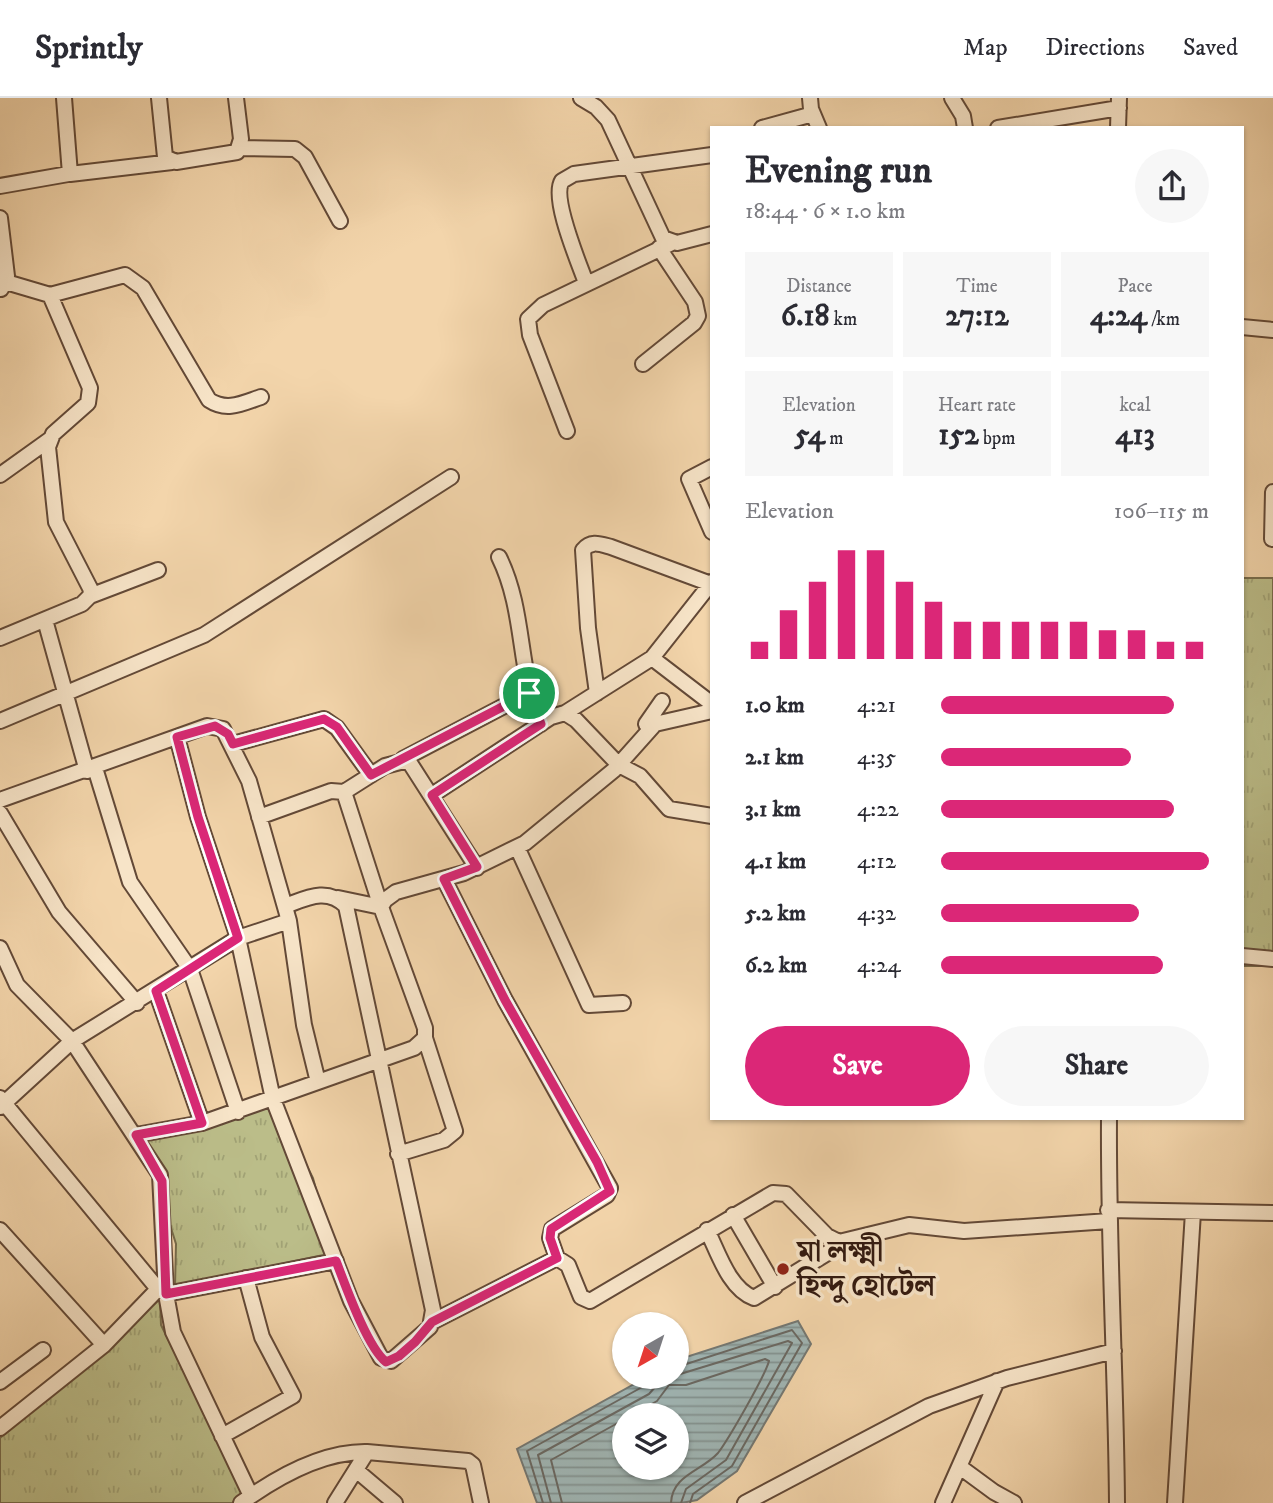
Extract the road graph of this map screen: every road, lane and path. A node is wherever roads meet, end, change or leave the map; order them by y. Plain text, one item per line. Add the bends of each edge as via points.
1 (64, 98) edge
2 (159, 98) edge
3 (236, 98) edge
4 (582, 98) edge
5 (810, 98) edge
6 (952, 98) edge
7 (1119, 103) edge
8 (816, 121) edge
9 (777, 126) edge
10 (965, 126) edge
11 (1008, 126) edge
12 (1118, 126) edge
13 (240, 148) junction
14 (710, 155) edge
15 (172, 162) junction
16 (629, 166) junction
17 (74, 173) junction
18 (0, 186) edge
19 (0, 218) edge
20 (340, 222) dead end
21 (710, 234) edge
22 (666, 245) junction
23 (586, 283) junction
24 (3, 286) edge
25 (50, 295) junction
26 (1244, 327) edge
27 (1273, 330) edge
28 (643, 364) dead end
29 (261, 397) dead end
30 (567, 431) dead end
31 (49, 440) junction
32 (710, 468) edge
33 (0, 475) edge
34 (451, 477) dead end
35 (1273, 492) edge
36 (710, 528) edge
37 (1272, 539) edge
38 (499, 557) dead end
39 (158, 570) dead end
40 (710, 583) edge
41 (710, 584) edge
42 (90, 596) junction
43 (45, 620) junction
44 (0, 638) edge
45 (652, 658) junction
46 (67, 692) junction
47 (529, 693) junction
48 (597, 693) junction
49 (662, 701) dead end
50 (710, 702) edge
51 (710, 711) edge
52 (565, 713) junction
53 (0, 721) edge
54 (541, 724) junction
55 (650, 727) junction
56 (177, 737) junction
57 (233, 744) junction
58 (403, 759) junction
59 (619, 765) junction
60 (91, 769) junction
61 (371, 775) junction
62 (344, 792) junction
63 (432, 795) junction
64 (0, 800) edge
65 (0, 813) edge
66 (710, 816) edge
67 (259, 817) junction
68 (517, 847) junction
69 (477, 867) junction
70 (444, 879) junction
71 (338, 898) junction
72 (382, 907) junction
73 (287, 913) junction
74 (238, 938) junction
75 (0, 948) edge
76 (1244, 956) edge
77 (1273, 959) edge
78 (190, 969) junction
79 (156, 991) junction
80 (137, 1003) junction
81 (623, 1003) dead end
82 (425, 1038) junction
83 (72, 1041) junction
84 (378, 1059) junction
85 (318, 1082) junction
86 (273, 1099) junction
87 (2, 1102) edge
88 (238, 1112) junction
89 (1110, 1120) edge
90 (202, 1123) junction
91 (136, 1135) junction
92 (398, 1154) junction
93 (1193, 1212) junction
94 (1273, 1213) edge
95 (733, 1215) junction
96 (1109, 1215) junction
97 (0, 1230) edge
98 (707, 1230) junction
99 (839, 1242) junction
100 (557, 1258) junction
101 (336, 1261) junction
102 (246, 1278) junction
103 (775, 1287) junction
104 (162, 1291) junction
105 (432, 1322) junction
106 (104, 1345) junction
107 (43, 1350) dead end
108 (1114, 1351) junction
109 (2, 1377) edge
110 (998, 1381) junction
111 (0, 1428) edge
112 (222, 1436) junction
113 (367, 1452) junction
114 (960, 1467) junction
115 (356, 1470) junction
116 (346, 1486) junction
117 (246, 1499) edge
118 (335, 1503) edge
119 (350, 1503) edge
120 (395, 1503) edge
121 (481, 1503) edge
122 (745, 1503) edge
123 (943, 1503) edge
124 (1014, 1503) edge
125 (1117, 1503) edge
126 (1175, 1503) edge

1 - 17 street
2 - 15 street via 165,157
3 - 13 street
4 - 16 street via 604,113
5 - 8 street
6 - 10 street
7 - 11 street
7 - 12 street
8 - 9 street
13 - 15 street
13 - 20 street via 295,149 305,157
14 - 16 street
15 - 17 street
16 - 22 street
16 - 23 street via 566,176 559,185 565,223
17 - 18 street
19 - 24 street
21 - 22 street
22 - 23 street
22 - 28 street via 698,316
23 - 30 street via 543,305 528,319
24 - 25 street
25 - 29 street via 125,275 143,288 209,400 231,407
25 - 31 street via 94,391
26 - 27 street
31 - 33 street
31 - 42 street via 56,522
32 - 36 street via 689,479
34 - 46 street via 204,635
35 - 37 street
38 - 47 street via 515,595
39 - 42 street
40 - 48 street via 611,547 587,545 583,550 588,628
41 - 45 street
42 - 43 street
43 - 44 street
43 - 46 street
45 - 48 street
45 - 50 street
46 - 53 street
46 - 60 street
47 - 54 street
47 - 58 street
48 - 52 street
49 - 55 street via 646,724
51 - 55 street via 662,720
52 - 54 street
52 - 59 street
54 - 63 street
55 - 59 street
56 - 57 street via 215,726 228,734
56 - 60 street
56 - 74 street
57 - 61 street via 324,719 337,727
57 - 67 street
58 - 61 street
58 - 63 street via 413,764
59 - 66 street via 640,776 670,809
59 - 68 street
60 - 64 street
60 - 78 street via 130,882
61 - 62 street
62 - 67 street via 331,791
62 - 72 street
63 - 69 street
65 - 80 street via 59,912
67 - 73 street
68 - 69 street
68 - 81 street via 589,1005
69 - 70 street
70 - 72 street via 396,892
70 - 100 street via 510,1011 610,1188 607,1195 551,1229
71 - 72 street
71 - 73 street via 323,894
71 - 84 street via 346,906
72 - 82 street
73 - 74 street
73 - 85 street
74 - 78 street
74 - 86 street
75 - 83 street via 18,985
76 - 77 street
78 - 79 street
78 - 88 street
79 - 80 street
79 - 90 street
80 - 83 street
82 - 84 street via 414,1048
82 - 92 street via 455,1131 444,1140
83 - 87 street
83 - 91 street
84 - 85 street
84 - 92 street
85 - 86 street
86 - 88 street
86 - 101 street
87 - 104 street
88 - 90 street
89 - 96 street
90 - 91 street
91 - 104 street via 162,1181
92 - 105 street
93 - 94 street
93 - 96 street
93 - 126 street
95 - 98 street
95 - 99 street via 779,1192
95 - 103 street
96 - 99 street via 964,1231 897,1226
96 - 108 street
97 - 106 street
98 - 100 street via 590,1301 582,1297 568,1265
98 - 103 street via 745,1295 754,1298
99 - 103 street
100 - 105 street
101 - 102 street
101 - 105 street via 351,1301 386,1362 399,1356
102 - 104 street
102 - 112 street via 261,1337 293,1396
104 - 106 street
104 - 112 street via 176,1342
106 - 111 street
107 - 109 street
108 - 110 street
108 - 125 street
110 - 114 street
110 - 122 street via 899,1419
112 - 117 street
113 - 115 street
113 - 117 street via 321,1459
113 - 121 street via 468,1461 473,1465
114 - 123 street
114 - 124 street
115 - 116 street
115 - 120 street
116 - 118 street
116 - 119 street

